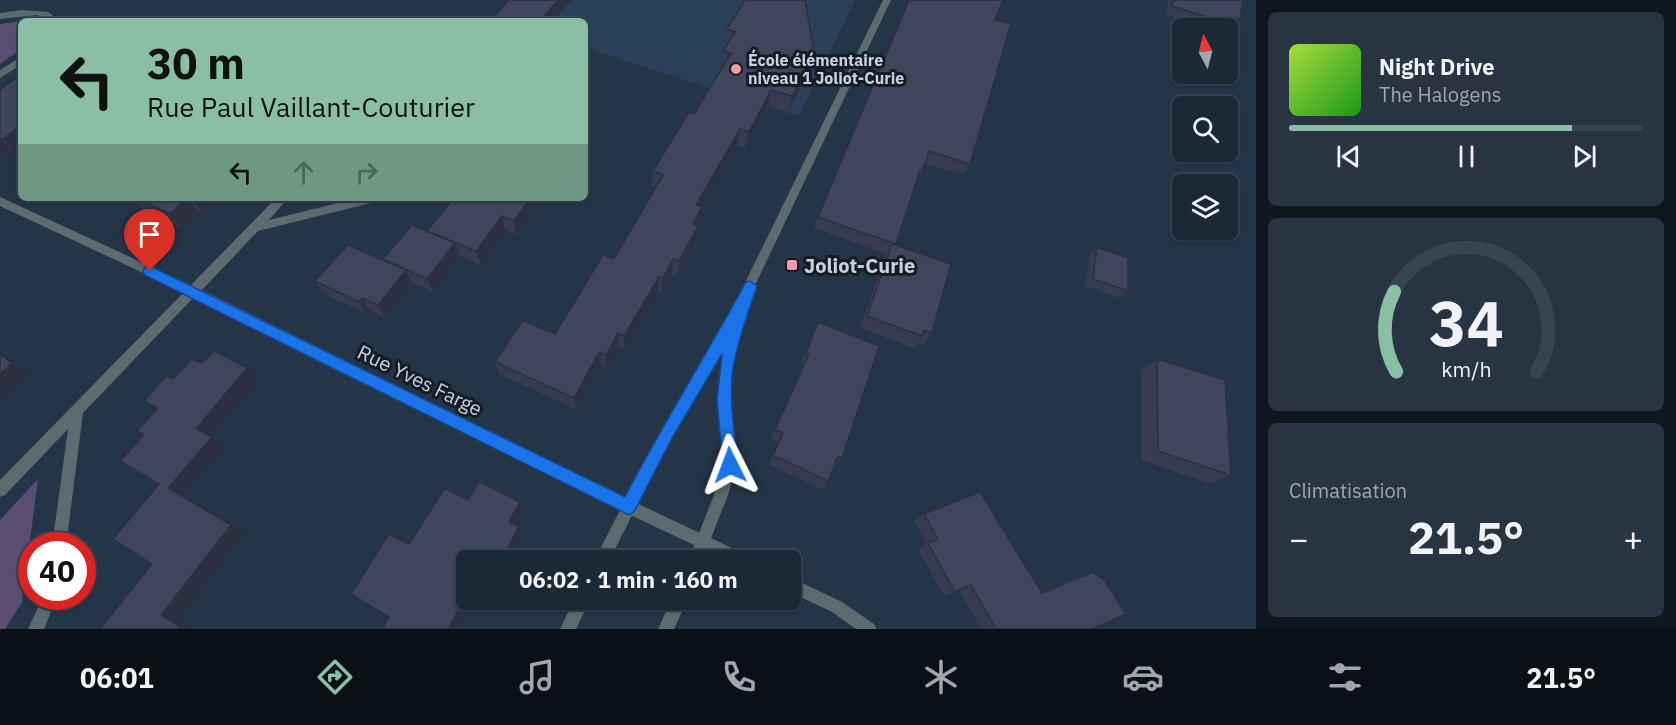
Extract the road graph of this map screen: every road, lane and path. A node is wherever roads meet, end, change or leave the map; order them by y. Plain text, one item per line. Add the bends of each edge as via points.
1 (887, 0) edge
2 (0, 16) edge
3 (54, 18) edge
4 (18, 62) edge
5 (0, 75) edge
6 (0, 201) edge
7 (280, 201) edge
8 (363, 201) edge
9 (255, 227) junction
10 (750, 286) junction
11 (193, 291) junction
12 (77, 410) junction
13 (0, 490) edge
14 (629, 507) junction
15 (61, 532) edge
16 (705, 540) junction
17 (608, 550) edge
18 (700, 550) edge
19 (724, 550) edge
20 (801, 589) edge
21 (46, 610) edge
22 (577, 610) edge
23 (675, 610) edge
24 (36, 629) edge
25 (568, 629) edge
26 (666, 629) edge
27 (869, 629) edge

1 - 10 street
2 - 3 street via 41,13
4 - 5 street
6 - 11 street, Rue Yves Farge
7 - 9 street
8 - 9 street
9 - 11 street
10 - 14 street
10 - 16 street via 731,340 726,369 730,465
11 - 12 street
11 - 14 street, Rue Yves Farge
12 - 13 street
12 - 15 street
14 - 16 street, Rue Yves Farge
14 - 17 street
16 - 18 street
16 - 19 street, Rue Yves Farge
20 - 27 street
21 - 24 street
22 - 25 street
23 - 26 street

